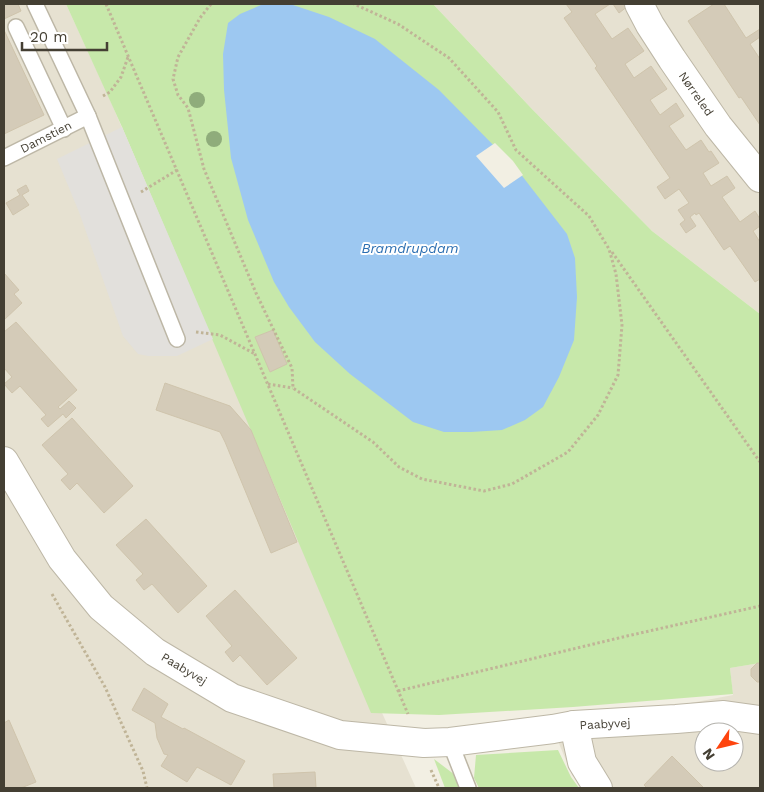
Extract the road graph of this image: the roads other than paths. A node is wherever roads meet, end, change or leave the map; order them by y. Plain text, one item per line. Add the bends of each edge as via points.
1 (35, 4) edge
2 (639, 4) edge
3 (16, 27) dead end
4 (86, 113) junction
5 (64, 129) junction
6 (4, 158) edge
7 (760, 178) edge
8 (175, 333) road end
9 (4, 461) edge
10 (760, 720) edge
11 (574, 725) junction
12 (450, 742) junction
13 (468, 788) edge
14 (598, 788) edge

1 - 4 lane
2 - 7 street, Nørreled via 713,119
3 - 5 lane
4 - 5 lane, Damstien
4 - 8 lane
5 - 6 lane, Damstien
9 - 12 street, Paabyvej via 62,558 101,607 155,652 232,698 340,735 424,744
10 - 11 street, Paabyvej via 724,715
11 - 12 street, Paabyvej
11 - 14 street via 582,762
12 - 13 lane

